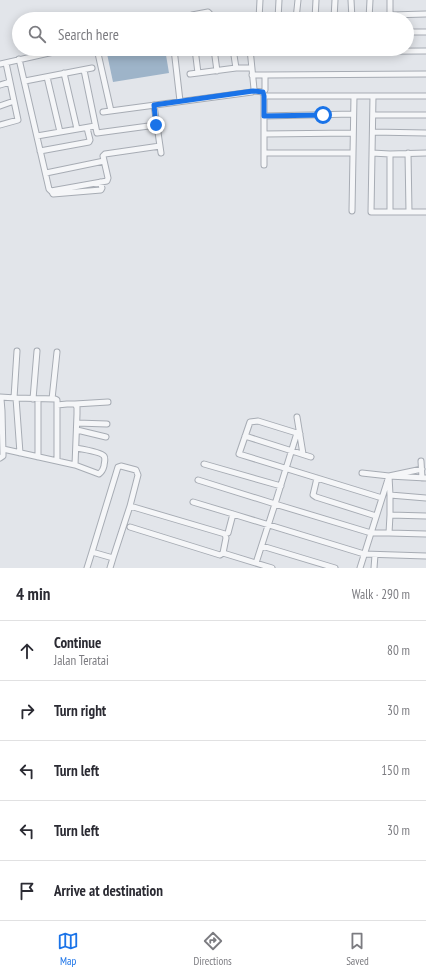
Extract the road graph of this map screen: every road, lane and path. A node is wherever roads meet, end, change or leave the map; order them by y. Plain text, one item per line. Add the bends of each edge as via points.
1 (260, 0) edge
2 (279, 0) edge
3 (298, 0) edge
4 (316, 0) edge
5 (335, 0) edge
6 (352, 0) edge
7 (370, 0) edge
8 (390, 0) edge
9 (259, 12) edge
10 (278, 12) edge
11 (297, 12) edge
12 (315, 12) edge
13 (334, 12) edge
14 (352, 12) edge
15 (369, 12) edge
16 (390, 12) edge
17 (426, 14) edge
18 (414, 15) edge
19 (414, 32) edge
20 (426, 32) edge
21 (414, 51) edge
22 (426, 51) edge
23 (36, 56) edge
24 (99, 56) edge
25 (175, 56) edge
26 (196, 56) edge
27 (215, 56) edge
28 (234, 56) edge
29 (251, 56) edge
30 (19, 60) junction
31 (3, 63) edge
32 (92, 68) dead end
33 (236, 68) junction
34 (252, 68) junction
35 (84, 70) junction
36 (217, 71) junction
37 (198, 73) junction
38 (64, 74) junction
39 (190, 74) dead end
40 (265, 74) junction
41 (426, 74) edge
42 (252, 75) junction
43 (47, 77) junction
44 (25, 81) junction
45 (10, 82) junction
46 (0, 85) edge
47 (253, 91) junction
48 (263, 94) junction
49 (354, 96) junction
50 (373, 96) junction
51 (426, 96) edge
52 (14, 101) junction
53 (180, 101) junction
54 (154, 105) junction
55 (0, 106) edge
56 (111, 111) junction
57 (103, 112) dead end
58 (353, 114) junction
59 (373, 115) junction
60 (426, 115) edge
61 (264, 116) junction
62 (0, 125) edge
63 (156, 125) junction
64 (95, 126) junction
65 (87, 128) junction
66 (77, 129) junction
67 (60, 132) junction
68 (373, 132) junction
69 (353, 133) junction
70 (426, 133) edge
71 (264, 134) junction
72 (37, 136) junction
73 (160, 146) junction
74 (40, 151) junction
75 (161, 153) dead end
76 (353, 153) junction
77 (372, 153) junction
78 (408, 153) junction
79 (426, 153) edge
80 (264, 154) junction
81 (390, 154) junction
82 (104, 161) junction
83 (264, 165) dead end
84 (46, 173) junction
85 (100, 182) junction
86 (51, 191) junction
87 (352, 211) dead end
88 (390, 212) junction
89 (409, 212) junction
90 (426, 212) edge
91 (17, 351) dead end
92 (37, 352) dead end
93 (57, 352) dead end
94 (0, 398) edge
95 (15, 398) junction
96 (35, 399) junction
97 (52, 399) junction
98 (108, 402) dead end
99 (75, 404) junction
100 (57, 406) junction
101 (1, 417) edge
102 (297, 417) dead end
103 (77, 423) junction
104 (107, 424) dead end
105 (77, 430) junction
106 (298, 434) junction
107 (245, 436) junction
108 (106, 437) dead end
109 (1, 439) edge
110 (76, 448) junction
111 (3, 449) junction
112 (291, 451) junction
113 (20, 453) junction
114 (303, 454) junction
115 (38, 457) junction
116 (311, 457) dead end
117 (0, 458) edge
118 (57, 461) junction
119 (421, 461) dead end
120 (204, 464) dead end
121 (75, 465) junction
122 (286, 469) junction
123 (422, 470) junction
124 (362, 473) dead end
125 (389, 476) junction
126 (317, 478) junction
127 (424, 478) edge
128 (198, 480) dead end
129 (281, 486) junction
130 (390, 495) junction
131 (382, 498) junction
132 (426, 498) edge
133 (193, 502) dead end
134 (275, 504) junction
135 (130, 506) junction
136 (233, 514) junction
137 (390, 515) junction
138 (376, 516) junction
139 (426, 516) edge
140 (268, 524) junction
141 (130, 527) dead end
142 (371, 533) junction
143 (389, 533) junction
144 (225, 534) junction
145 (426, 534) edge
146 (262, 546) junction
147 (92, 552) junction
148 (223, 553) junction
149 (364, 554) junction
150 (375, 554) junction
151 (426, 556) edge
152 (113, 558) junction
153 (256, 563) junction
154 (87, 568) edge
155 (110, 568) edge
156 (272, 568) edge
157 (335, 568) edge
158 (360, 568) edge
159 (374, 568) edge

1 - 9 street
2 - 10 street
3 - 11 street
4 - 12 street
5 - 13 street
6 - 14 street
7 - 15 street
8 - 16 street
17 - 18 street
19 - 20 street
21 - 22 street
23 - 30 street
24 - 56 street
25 - 53 street
26 - 37 street
27 - 36 street
28 - 33 street
29 - 34 street
30 - 31 street
30 - 44 street
31 - 45 street
32 - 35 street
33 - 34 street
33 - 36 street
34 - 42 street
35 - 38 street
35 - 64 street
36 - 37 street
37 - 39 street
38 - 43 street
38 - 66 street
40 - 41 street
40 - 42 street
40 - 48 street
42 - 47 street
43 - 44 street
43 - 67 street
44 - 72 street
45 - 46 street
45 - 52 street
47 - 48 street
47 - 53 street
48 - 49 street
48 - 61 street
49 - 50 street
49 - 58 street
50 - 51 street
50 - 59 street
52 - 55 street
52 - 62 street via 18,120
53 - 54 street
54 - 56 street
54 - 63 street
56 - 57 street
58 - 61 street
58 - 69 street
59 - 60 street
59 - 68 street
61 - 71 street
63 - 64 street via 98,134
63 - 73 street
64 - 65 street
65 - 66 street
65 - 74 street via 89,142
66 - 67 street
67 - 72 street
68 - 70 street
68 - 77 street
69 - 71 street
69 - 76 street
71 - 80 street
72 - 74 street
73 - 75 street
73 - 82 street via 105,154
74 - 84 street
76 - 80 street
76 - 87 street
77 - 81 street
77 - 88 street via 371,212
78 - 79 street
78 - 81 street
78 - 89 street
80 - 83 street
81 - 88 street
82 - 84 street
82 - 85 street via 108,178
84 - 86 street
85 - 86 street
85 - 86 street via 101,190 53,194
88 - 89 street
89 - 90 street
91 - 95 street
92 - 96 street
93 - 97 street
94 - 95 street
94 - 101 street
95 - 96 street
95 - 113 street
96 - 97 street
96 - 115 street
97 - 100 street via 57,400
98 - 99 street
99 - 100 street
99 - 103 street
100 - 118 street
101 - 109 street
102 - 106 street
103 - 104 street
103 - 105 street
105 - 108 street
105 - 110 street
106 - 107 street via 258,421 250,422
106 - 112 street
106 - 114 street
107 - 112 street
107 - 122 street via 239,454
109 - 111 street
110 - 121 street
110 - 121 street via 100,454 105,460 99,474
111 - 113 street
111 - 117 street
112 - 114 street
112 - 122 street
113 - 115 street
114 - 116 street
115 - 118 street
118 - 121 street
119 - 123 street
120 - 129 street
122 - 126 street
122 - 129 street
123 - 125 street
123 - 127 street
124 - 125 street
125 - 127 street
125 - 130 street
125 - 131 street
126 - 131 street
126 - 138 street via 314,495 316,497
128 - 134 street
129 - 134 street
130 - 132 street
130 - 137 street
131 - 138 street
133 - 136 street
134 - 140 street
134 - 142 street
135 - 144 street
135 - 147 street via 138,475 136,470 121,466 118,467
135 - 152 street
136 - 140 street
136 - 144 street via 228,534
137 - 139 street
137 - 143 street
138 - 142 street
140 - 146 street
140 - 149 street
141 - 148 street via 220,555
142 - 143 street
142 - 149 street
143 - 145 street
144 - 148 street
146 - 153 street
146 - 157 street
147 - 152 street
147 - 154 street
148 - 153 street
149 - 150 street
149 - 158 street
150 - 151 street
150 - 159 street
152 - 155 street
153 - 156 street

